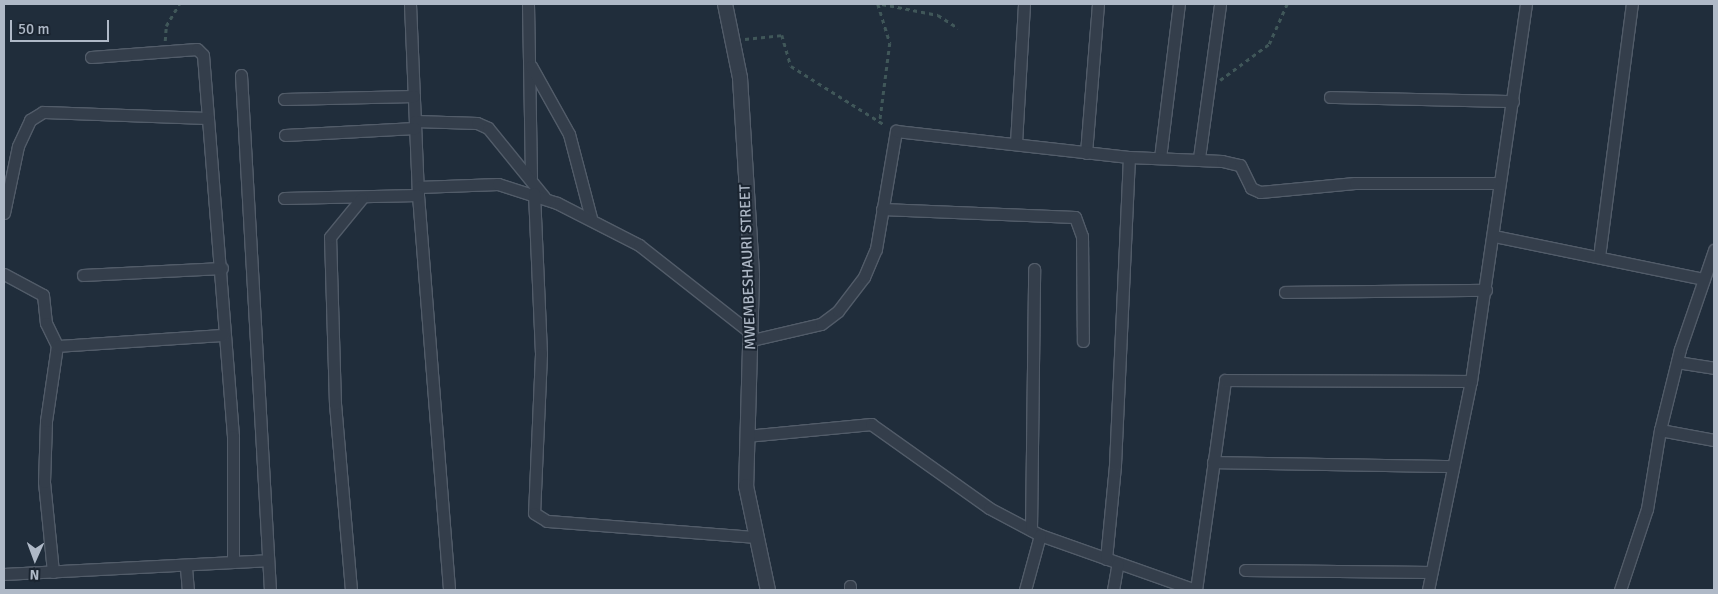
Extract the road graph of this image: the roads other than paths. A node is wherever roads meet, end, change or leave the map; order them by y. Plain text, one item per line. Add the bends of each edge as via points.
1 (410, 4) edge
2 (528, 4) edge
3 (725, 4) edge
4 (1024, 4) edge
5 (1098, 4) edge
6 (1179, 4) edge
7 (1220, 4) edge
8 (1526, 4) edge
9 (1632, 4) edge
10 (91, 57) dead end
11 (530, 65) junction
12 (241, 75) dead end
13 (414, 96) junction
14 (1330, 97) dead end
15 (284, 99) dead end
16 (1513, 100) junction
17 (208, 118) junction
18 (415, 125) junction
19 (285, 134) dead end
20 (1016, 143) junction
21 (1086, 153) junction
22 (1129, 158) junction
23 (1160, 158) junction
24 (1198, 158) junction
25 (531, 177) junction
26 (1499, 183) junction
27 (418, 191) junction
28 (539, 195) junction
29 (284, 198) dead end
30 (362, 198) junction
31 (882, 209) junction
32 (4, 213) edge
33 (591, 218) junction
34 (1494, 236) junction
35 (1714, 250) edge
36 (1599, 257) junction
37 (222, 268) junction
38 (1034, 269) dead end
39 (4, 274) edge
40 (83, 275) dead end
41 (1704, 279) junction
42 (1486, 290) junction
43 (1286, 292) dead end
44 (224, 335) junction
45 (752, 337) junction
46 (1083, 341) dead end
47 (57, 346) junction
48 (1677, 362) junction
49 (1714, 368) edge
50 (1471, 381) junction
51 (1660, 430) junction
52 (746, 436) junction
53 (1714, 440) edge
54 (1213, 462) junction
55 (1453, 466) junction
56 (1035, 532) junction
57 (754, 537) junction
58 (1106, 559) junction
59 (266, 560) junction
60 (233, 562) junction
61 (1118, 563) junction
62 (186, 568) junction
63 (1245, 570) dead end
64 (53, 572) junction
65 (1431, 572) junction
66 (4, 574) edge
67 (188, 590) edge
68 (270, 590) edge
69 (351, 590) edge
70 (449, 590) edge
71 (768, 590) edge
72 (1025, 590) edge
73 (1113, 590) edge
74 (1196, 590) edge
75 (1428, 590) edge
76 (1620, 590) edge

1 - 13 street
2 - 11 street
3 - 45 street, MWEMBESHAURI STREET via 740,78
4 - 20 street
5 - 21 street
6 - 23 street
7 - 24 street
8 - 16 street
9 - 36 street
10 - 17 street via 197,49 203,55
11 - 25 street
11 - 33 street via 572,141
12 - 59 street
13 - 15 street
13 - 18 street
14 - 16 street
16 - 26 street
17 - 32 street via 43,112 30,120 18,146
17 - 37 street
18 - 19 street
18 - 25 street via 476,123 488,128
18 - 27 street
20 - 21 street
20 - 31 street via 893,133
21 - 22 street
22 - 23 street
22 - 58 street via 1115,465
23 - 24 street
24 - 26 street via 1240,165 1251,188 1260,192 1355,183
25 - 28 street
26 - 34 street
27 - 28 street via 482,182
27 - 30 street
27 - 70 street
28 - 33 street
28 - 57 street via 541,354 534,513 547,521
29 - 30 street
30 - 69 street via 330,237 335,404
31 - 45 street via 876,249 864,277 838,311 804,330
31 - 46 street via 1075,217 1082,236
33 - 45 street via 639,245
34 - 36 street
34 - 42 street
35 - 41 street
36 - 41 street
37 - 40 street
37 - 44 street
38 - 56 street
39 - 47 street via 42,296 46,323
41 - 48 street
42 - 43 street
42 - 50 street
44 - 47 street
44 - 60 street via 234,436
45 - 52 street, MWEMBESHAURI STREET
47 - 64 street via 46,412 45,465
48 - 49 street
48 - 51 street
50 - 54 street via 1228,378 1223,383
50 - 55 street
51 - 53 street
51 - 76 street via 1647,509
52 - 56 street via 871,424 989,508
52 - 57 street, MWEMBESHAURI STREET
54 - 55 street
54 - 74 street
55 - 65 street
56 - 58 street
56 - 72 street
57 - 71 street, MWEMBESHAURI STREET
58 - 61 street
59 - 60 street
59 - 68 street
60 - 62 street
61 - 73 street
61 - 74 street
62 - 64 street
62 - 67 street
63 - 65 street
64 - 66 street
65 - 75 street

